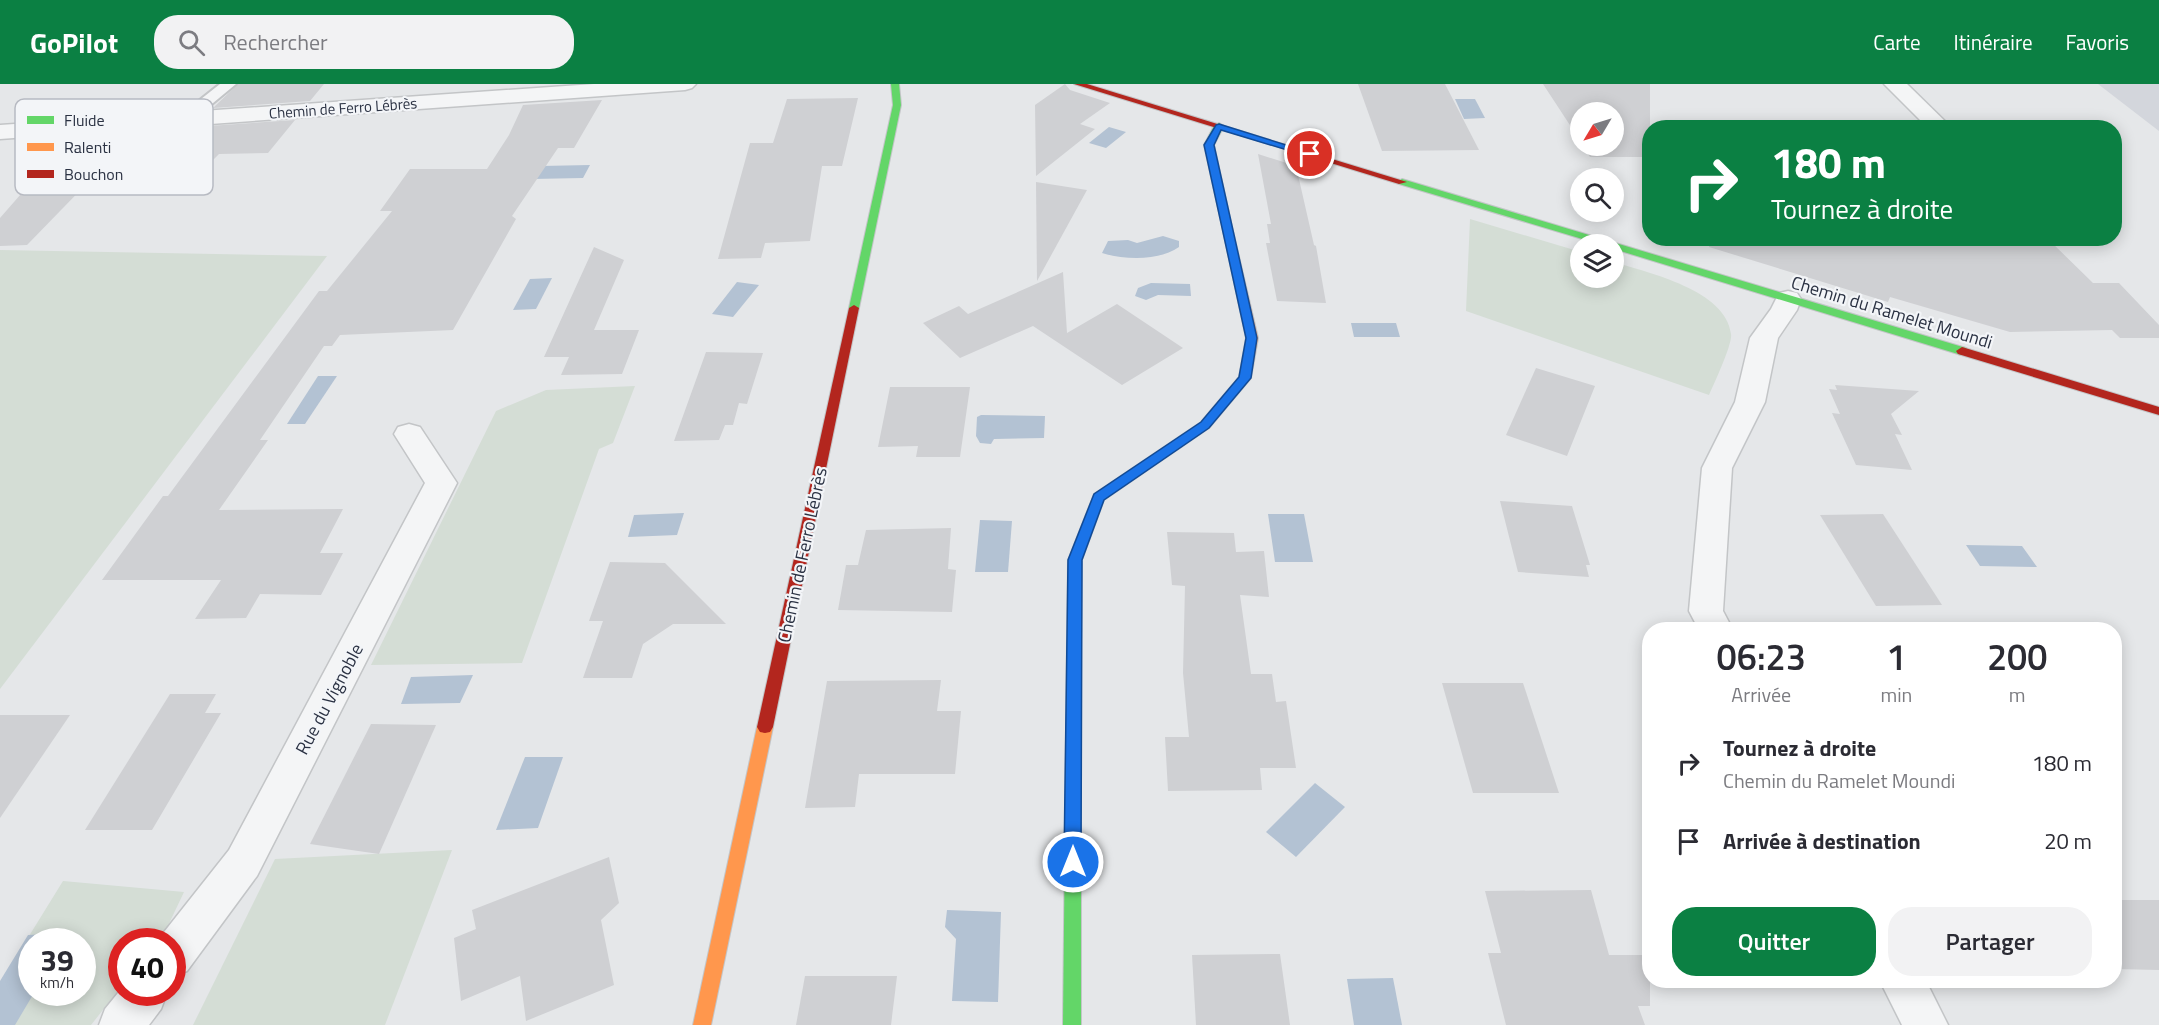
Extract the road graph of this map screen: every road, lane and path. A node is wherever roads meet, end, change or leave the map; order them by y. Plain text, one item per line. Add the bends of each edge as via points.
1 (229, 84) edge
2 (685, 84) edge
3 (895, 84) edge
4 (1078, 84) edge
5 (1895, 84) edge
6 (210, 99) edge
7 (213, 118) edge
8 (1933, 120) edge
9 (1219, 126) junction
10 (15, 131) edge
11 (0, 132) edge
12 (1575, 234) edge
13 (1624, 249) edge
14 (1788, 299) junction
15 (2159, 411) edge
16 (409, 434) dead end
17 (1712, 622) edge
18 (186, 938) edge
19 (1906, 988) edge
20 (135, 1006) edge
21 (121, 1025) edge
22 (702, 1025) edge
23 (1072, 1025) edge
24 (1926, 1025) edge

1 - 6 lane
2 - 7 street, Chemin de Ferro Lébrès
3 - 22 street, Chemin de Ferro Lébrès via 897,105
4 - 9 street
5 - 8 street
9 - 12 street
9 - 23 street via 1209,145 1252,338 1245,378 1205,425 1099,497 1075,560
10 - 11 street, Chemin de Ferro Lébrès
13 - 14 street, Chemin du Ramelet Moundi
14 - 15 street, Chemin du Ramelet Moundi
14 - 17 street via 1764,338 1750,402 1717,468 1706,611
16 - 18 street, Rue du Vignoble via 441,483 243,863
19 - 24 street
20 - 21 street

